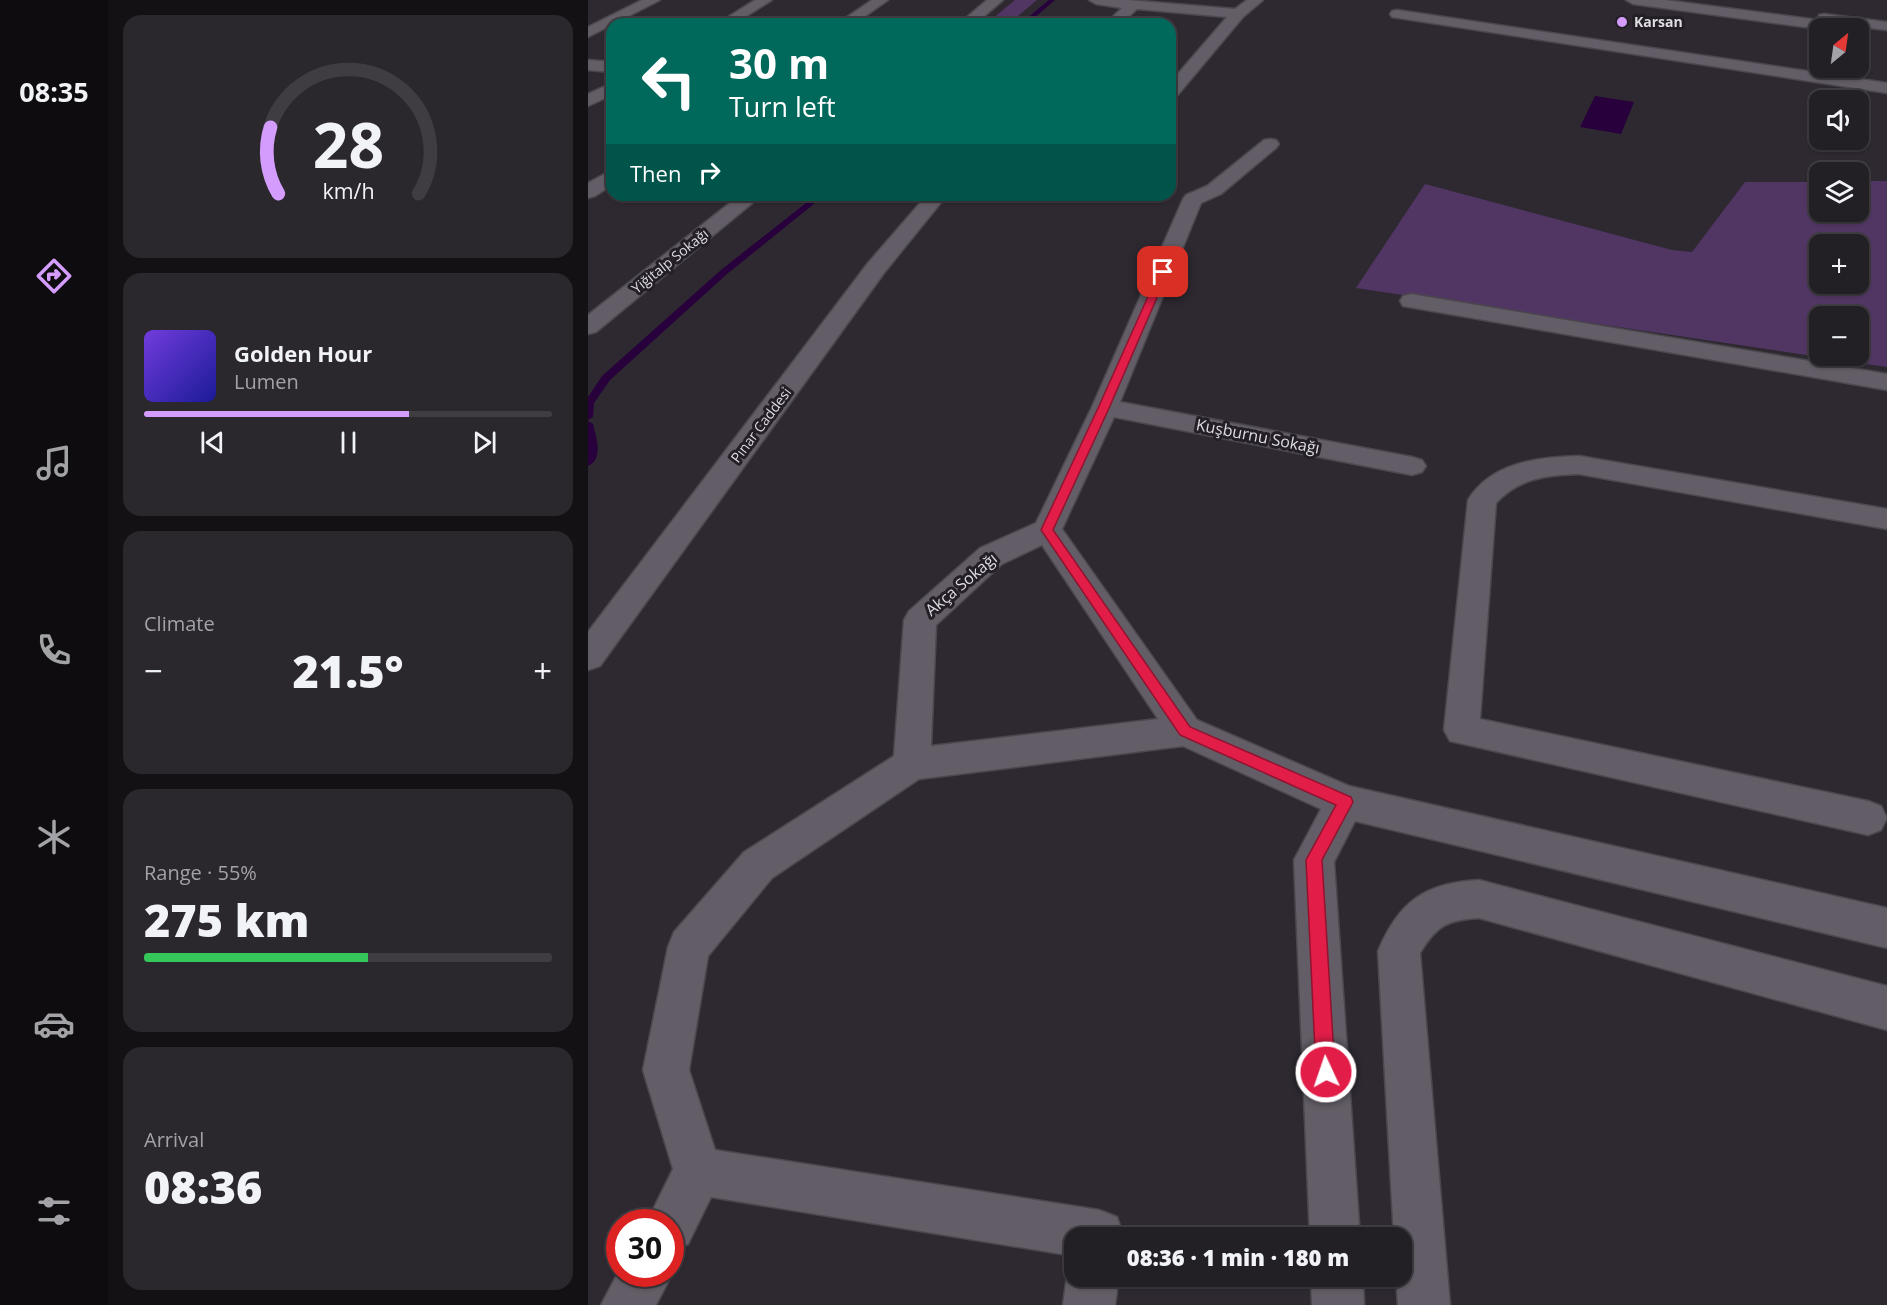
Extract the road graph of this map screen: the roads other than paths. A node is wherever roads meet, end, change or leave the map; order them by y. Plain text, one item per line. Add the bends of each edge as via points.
1 (653, 0) edge
2 (765, 0) edge
3 (881, 0) edge
4 (996, 0) edge
5 (1096, 0) edge
6 (1256, 0) edge
7 (1633, 0) edge
8 (1692, 0) edge
9 (1134, 5) junction
10 (1238, 14) junction
11 (1397, 14) dead end
12 (618, 18) edge
13 (734, 18) edge
14 (853, 18) edge
15 (974, 18) edge
16 (1119, 18) edge
17 (1809, 23) edge
18 (606, 24) edge
19 (1887, 26) edge
20 (1869, 32) edge
21 (588, 33) edge
22 (1887, 34) edge
23 (588, 65) edge
24 (606, 66) edge
25 (1176, 86) edge
26 (1887, 88) edge
27 (606, 91) edge
28 (588, 101) edge
29 (1270, 144) dead end
30 (606, 180) edge
31 (588, 192) edge
32 (1182, 197) edge
33 (745, 201) edge
34 (932, 201) edge
35 (1411, 301) dead end
36 (588, 327) edge
37 (1887, 382) edge
38 (1105, 406) junction
39 (1412, 466) dead end
40 (1887, 519) edge
41 (1047, 530) junction
42 (588, 657) edge
43 (1185, 731) junction
44 (912, 764) junction
45 (1345, 802) junction
46 (1868, 818) dead end
47 (1887, 928) edge
48 (1887, 1008) edge
49 (699, 1171) junction
50 (679, 1209) edge
51 (1334, 1227) edge
52 (1064, 1229) edge
53 (638, 1287) edge
54 (1091, 1287) edge
55 (1337, 1287) edge
56 (627, 1305) edge
57 (1089, 1305) edge
58 (1338, 1305) edge
59 (1424, 1305) edge

1 - 12 street
2 - 13 street
3 - 14 street
4 - 15 street
5 - 9 street
6 - 10 street
7 - 17 street
8 - 19 street
9 - 10 street
9 - 16 street
10 - 25 street
11 - 26 street
18 - 21 street
20 - 22 street
23 - 24 street
27 - 28 street
29 - 32 street via 1214,189
30 - 31 street
32 - 38 street
33 - 36 street, Yiğitalp Sokağı
34 - 42 street, Pınar Caddesi via 876,268
35 - 37 street
38 - 39 street, Kuşburnu Sokağı
38 - 41 street
40 - 46 street via 1579,465 1532,468 1502,480 1482,500 1462,730
41 - 43 street
41 - 44 street, Akça Sokağı via 991,556 920,620
43 - 44 street
43 - 45 street
44 - 49 street via 758,865 689,947 666,1070
45 - 47 street
45 - 51 street via 1314,860
48 - 59 street via 1479,899 1443,903 1423,914 1408,930 1399,951
49 - 50 street
49 - 52 street
53 - 56 street
54 - 57 street
55 - 58 street

